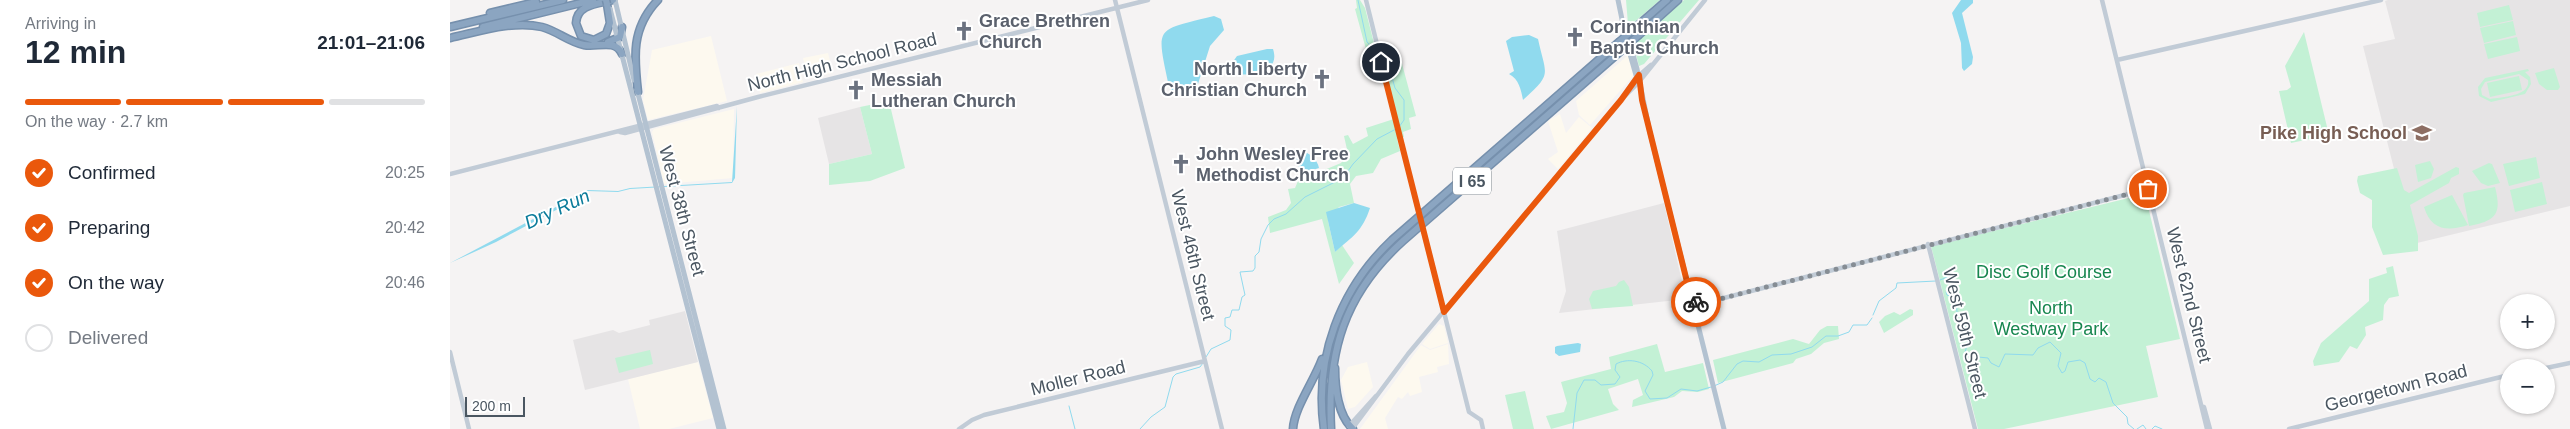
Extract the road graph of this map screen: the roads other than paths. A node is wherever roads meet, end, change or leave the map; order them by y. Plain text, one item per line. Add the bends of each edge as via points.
1 (538, 0) edge
2 (544, 0) edge
3 (562, 0) edge
4 (593, 0) edge
5 (658, 0) edge
6 (1115, 0) edge
7 (1148, 0) edge
8 (1366, 0) edge
9 (1618, 0) edge
10 (1667, 0) edge
11 (1678, 0) edge
12 (1705, 0) edge
13 (2102, 0) edge
14 (2381, 0) edge
15 (611, 2) edge
16 (525, 5) junction
17 (1118, 7) junction
18 (450, 26) edge
19 (622, 27) junction
20 (450, 37) edge
21 (618, 39) junction
22 (600, 45) junction
23 (622, 54) junction
24 (2117, 60) junction
25 (1637, 79) junction
26 (638, 92) junction
27 (643, 126) junction
28 (450, 174) edge
29 (658, 188) junction
30 (2148, 189) junction
31 (1928, 244) junction
32 (1692, 302) junction
33 (1444, 312) junction
34 (1343, 328) junction
35 (1332, 332) junction
36 (450, 352) edge
37 (1203, 361) junction
38 (2570, 363) edge
39 (2555, 366) edge
40 (2500, 377) edge
41 (1350, 428) edge
42 (469, 429) edge
43 (719, 429) edge
44 (724, 429) edge
45 (960, 429) edge
46 (1222, 429) edge
47 (1293, 429) edge
48 (1324, 429) edge
49 (1331, 429) edge
50 (1483, 429) edge
51 (1724, 429) edge
52 (1975, 429) edge
53 (2209, 429) edge
54 (2290, 429) edge

1 - 16 highway
2 - 16 highway
3 - 18 highway
4 - 20 highway
5 - 26 highway via 642,20 635,40
6 - 17 street, West 46th Street
7 - 17 street, North High School Road
8 - 33 street, bridge
9 - 25 main road
10 - 35 highway, I 65, bridge via 1382,250 1355,285
11 - 34 highway, I 65, bridge via 1392,252 1363,287
12 - 25 street
13 - 24 street, West 62nd Street
14 - 24 street
15 - 15 highway via 606,34 594,40 583,37 576,25 580,11 587,6
15 - 19 main road, West 38th Street
15 - 21 main road, West 38th Street
16 - 18 highway
17 - 27 street, North High School Road
17 - 37 street, West 46th Street via 1204,354
19 - 21 highway
19 - 26 main road, West 38th Street
20 - 22 highway via 528,25 551,30 580,44
21 - 22 highway
21 - 23 main road, West 38th Street
22 - 23 highway via 615,45
23 - 27 main road, West 38th Street
24 - 30 street, West 62nd Street
25 - 32 main road
25 - 33 street
26 - 27 main road, West 38th Street
27 - 28 street, North High School Road
27 - 29 main road, West 38th Street
29 - 43 main road, West 38th Street
29 - 44 main road, West 38th Street
30 - 31 street
30 - 53 street, West 62nd Street
31 - 32 street via 1720,299
31 - 52 street, West 59th Street
32 - 51 main road
33 - 41 street
33 - 50 street via 1469,412 1481,420
34 - 41 highway via 1336,358 1336,381 1339,401
34 - 49 highway, I 65 via 1331,374
35 - 47 highway via 1316,377 1296,413
35 - 48 highway, I 65 via 1322,379
36 - 42 street
37 - 45 street, Moller Road via 984,415
37 - 46 street, West 46th Street
38 - 39 street
40 - 54 street, Georgetown Road

